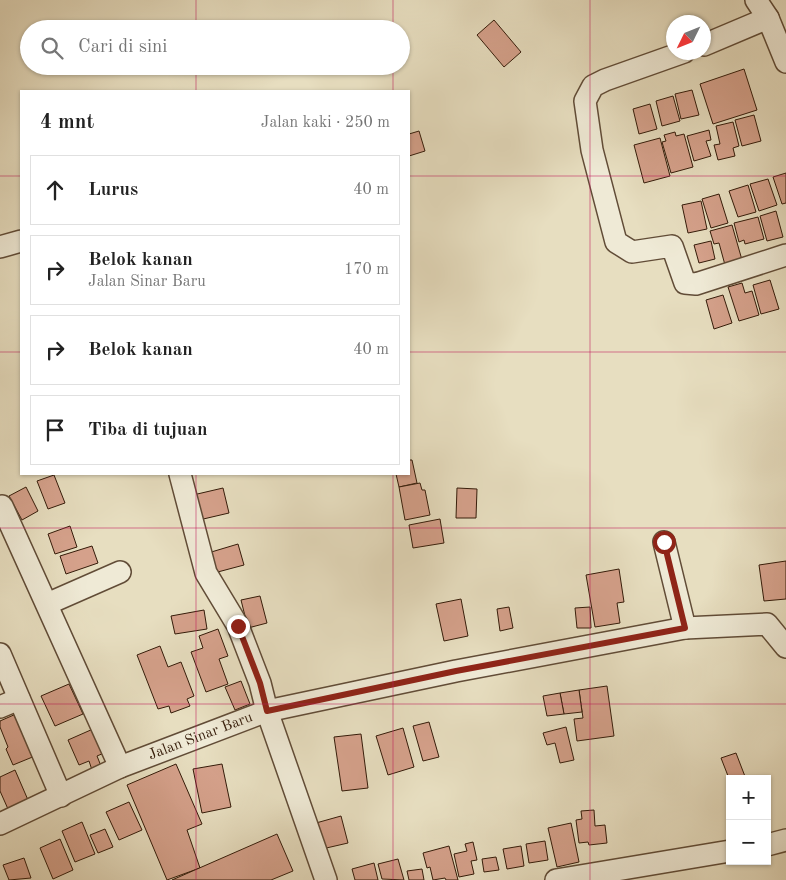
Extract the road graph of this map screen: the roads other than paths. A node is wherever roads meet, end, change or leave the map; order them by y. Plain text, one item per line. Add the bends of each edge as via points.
1 (756, 0) edge
2 (776, 28) edge
3 (711, 43) edge
4 (666, 58) edge
5 (786, 62) edge
6 (20, 241) edge
7 (0, 247) edge
8 (786, 255) edge
9 (180, 475) edge
10 (2, 506) dead end
11 (664, 542) dead end
12 (120, 572) dead end
13 (47, 604) junction
14 (776, 623) edge
15 (685, 628) junction
16 (786, 647) edge
17 (0, 654) edge
18 (10, 703) edge
19 (267, 711) junction
20 (120, 767) junction
21 (60, 796) junction
22 (0, 824) edge
23 (786, 840) edge
24 (771, 843) edge
25 (726, 852) edge
26 (580, 878) edge
27 (326, 880) edge
28 (556, 880) edge

1 - 2 street
2 - 3 street
2 - 5 street
4 - 8 street via 593,86 585,101 592,150 616,242 632,252 672,246 685,283 696,284
6 - 7 street
9 - 19 street via 206,573 238,626
10 - 13 street
11 - 15 street
12 - 13 street
13 - 20 street
14 - 15 street, Jalan Sinar Baru
14 - 16 street, Jalan Sinar Baru
15 - 19 street, Jalan Sinar Baru
17 - 18 street
18 - 21 street
19 - 20 street, Jalan Sinar Baru
19 - 27 street
20 - 21 street, Jalan Sinar Baru
21 - 22 street, Jalan Sinar Baru
23 - 24 street
25 - 26 street
26 - 28 street

